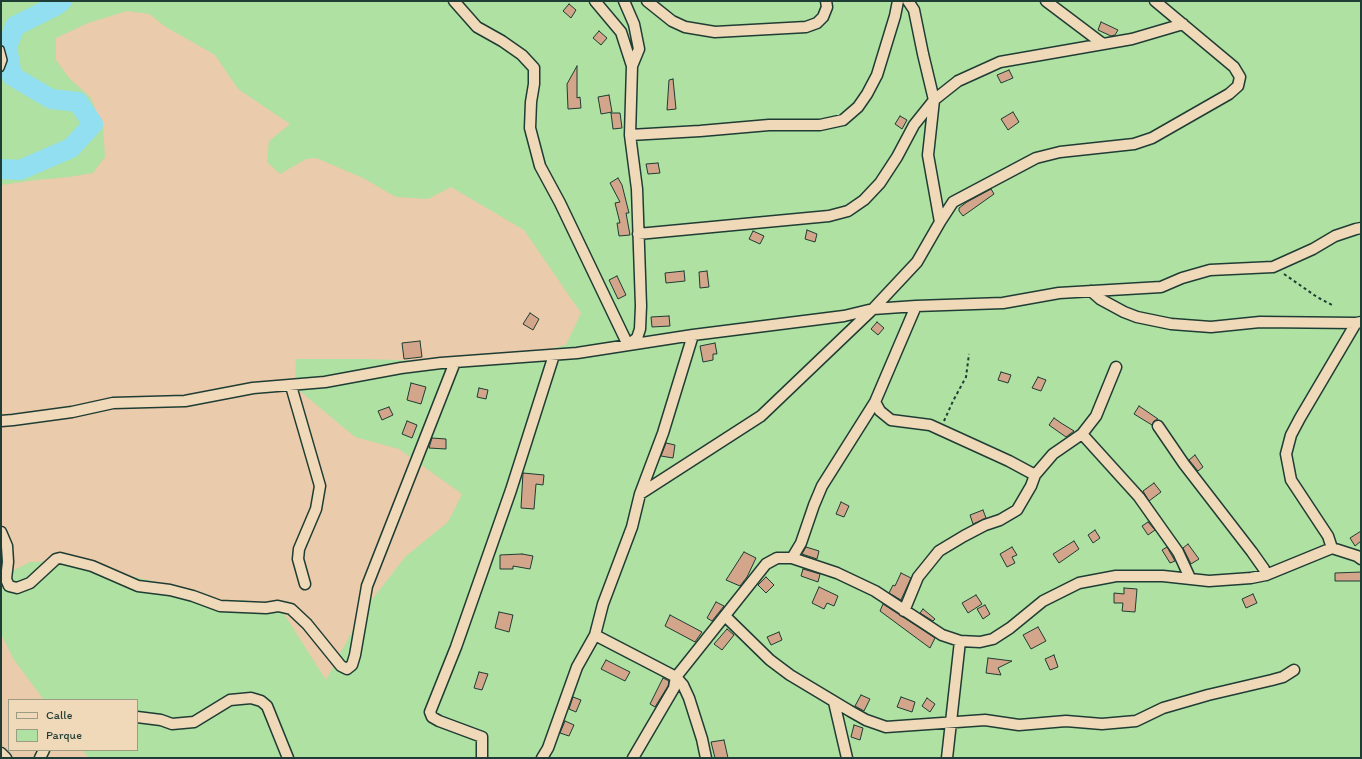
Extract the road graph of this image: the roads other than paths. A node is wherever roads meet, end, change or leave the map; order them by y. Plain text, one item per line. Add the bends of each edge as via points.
1 (454, 1) edge
2 (595, 1) edge
3 (624, 1) edge
4 (647, 1) edge
5 (826, 1) edge
6 (898, 1) edge
7 (908, 1) edge
8 (1046, 1) edge
9 (1155, 1) edge
10 (1182, 24) junction
11 (1102, 44) junction
12 (1, 49) edge
13 (632, 66) junction
14 (1, 68) edge
15 (934, 100) junction
16 (630, 135) junction
17 (940, 222) junction
18 (1361, 228) edge
19 (638, 234) junction
20 (1091, 291) junction
21 (916, 306) junction
22 (873, 309) junction
23 (1358, 323) edge
24 (693, 335) junction
25 (628, 345) junction
26 (554, 355) junction
27 (455, 362) junction
28 (1116, 367) dead end
29 (291, 386) junction
30 (875, 402) junction
31 (1, 421) edge
32 (1158, 426) dead end
33 (1082, 434) junction
34 (1035, 475) junction
35 (640, 494) junction
36 (1, 532) edge
37 (1332, 548) junction
38 (792, 558) junction
39 (1361, 559) edge
40 (1266, 575) junction
41 (1190, 578) junction
42 (304, 584) dead end
43 (904, 611) junction
44 (725, 616) junction
45 (595, 635) junction
46 (960, 641) junction
47 (1294, 670) dead end
48 (676, 677) junction
49 (834, 702) junction
50 (138, 717) edge
51 (952, 722) junction
52 (1, 753) edge
53 (6, 758) edge
54 (288, 758) edge
55 (482, 758) edge
56 (542, 758) edge
57 (633, 758) edge
58 (706, 758) edge
59 (847, 758) edge
60 (947, 758) edge

1 - 25 street via 477,27 522,54 534,68 530,128 540,166
2 - 13 street via 621,32
3 - 13 street via 634,24 639,49
4 - 5 street via 672,21 686,27 715,32 806,27 817,23 823,17 827,7
6 - 16 street via 877,75 858,107 843,120 820,126 769,125
7 - 15 street via 914,10
8 - 11 street
9 - 10 street
10 - 11 street via 1132,40
10 - 17 street via 1234,67 1240,77 1238,86 1229,94 1152,138 1134,144 1060,152 1036,158 953,202
11 - 15 street via 1000,62 958,81
12 - 14 lane via 4,60
13 - 16 street
15 - 17 street via 928,155
15 - 19 street via 914,125 880,183 864,200 848,211 829,216
16 - 19 street via 637,189
17 - 22 street via 917,262
18 - 20 street via 1335,236 1273,267 1210,270 1161,287
19 - 25 street via 640,329 637,338
20 - 21 street via 1059,293 1003,303
20 - 23 street via 1124,312 1171,324 1210,327 1260,322
21 - 22 street
21 - 30 street
22 - 24 street via 844,316
22 - 35 street via 761,416
23 - 37 street via 1300,418 1291,435 1286,454 1290,480 1328,536
24 - 25 street
24 - 35 street via 663,433
25 - 26 street
26 - 27 street
26 - 55 street via 511,490 456,647 430,712 432,717 439,721 482,738
27 - 29 street
27 - 36 street via 367,586 355,655 352,665 347,669 341,666 307,624 290,609 278,606 220,606 170,590 138,586 92,566 60,558 56,558 30,583 17,588 9,586 6,579 7,546
28 - 33 street via 1096,416
29 - 31 street via 253,388 185,401 113,403 72,412
29 - 42 street via 320,486 316,509 299,549 298,559
30 - 34 street via 880,411 891,420 921,423 940,429
30 - 38 street via 822,486 801,543
32 - 40 street via 1252,552
33 - 34 street via 1053,454
33 - 41 street via 1139,497 1178,552
34 - 43 street via 1017,510 939,551 918,577
35 - 45 street via 632,526
37 - 39 street
37 - 40 street
38 - 43 street via 837,573 875,592
38 - 44 street via 776,558 766,564
40 - 41 street via 1237,580 1209,581
41 - 46 street via 1116,576 1079,583 1043,601 993,639 980,642
43 - 46 street via 942,635
44 - 48 street
44 - 49 street via 774,663
45 - 48 street
45 - 56 street via 577,668
46 - 51 street
47 - 51 street via 1283,677 1163,708 1136,721 1102,724 1066,720 1019,725 985,720
48 - 57 street via 674,688
48 - 58 street via 684,685 689,698
49 - 51 street via 866,720 886,727
49 - 59 street
50 - 54 street via 172,724 194,722 230,700 251,698 267,706
51 - 60 street
52 - 53 street

